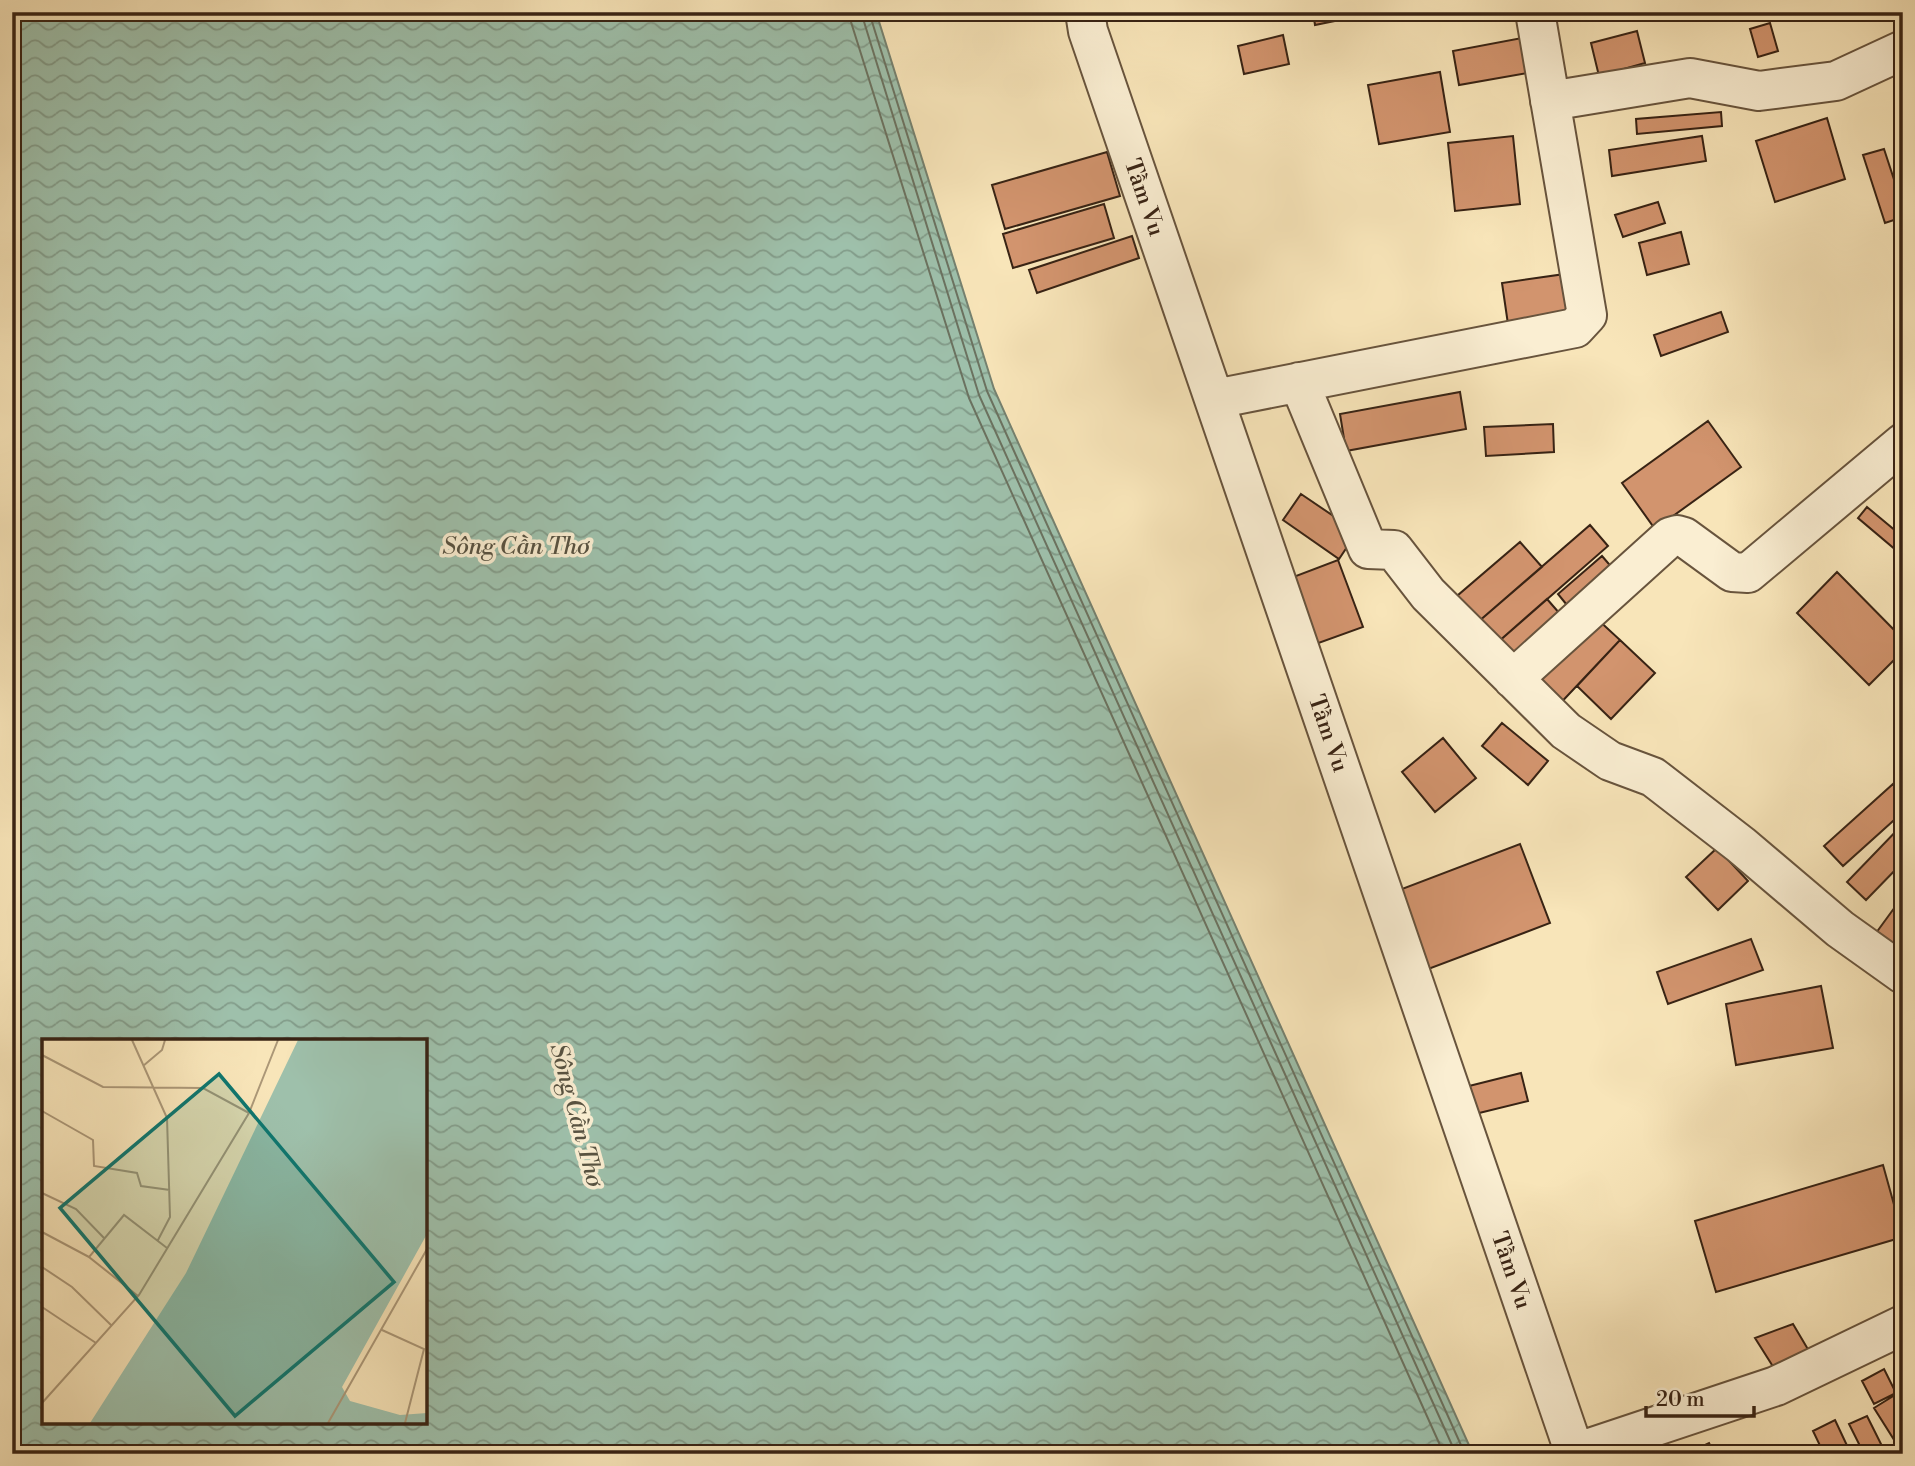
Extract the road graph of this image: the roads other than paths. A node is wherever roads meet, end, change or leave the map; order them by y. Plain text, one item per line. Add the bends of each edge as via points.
1 (1535, 12) edge
2 (1091, 14) edge
3 (1903, 50) edge
4 (1550, 101) junction
5 (1299, 382) junction
6 (1215, 399) junction
7 (1903, 443) edge
8 (1514, 679) junction
9 (1903, 974) edge
10 (1903, 1325) edge
11 (1575, 1454) edge

1 - 4 street
2 - 6 street, Tầm Vu via 1088,31
3 - 4 street via 1836,81 1759,91 1690,78
4 - 5 street via 1587,315 1575,328
5 - 6 street
5 - 8 street via 1368,549 1394,550 1428,594
6 - 11 street, Tầm Vu
7 - 8 street via 1748,573 1732,572 1684,537 1670,537
8 - 9 street via 1566,731 1610,761 1653,777 1840,929
10 - 11 street via 1776,1386

